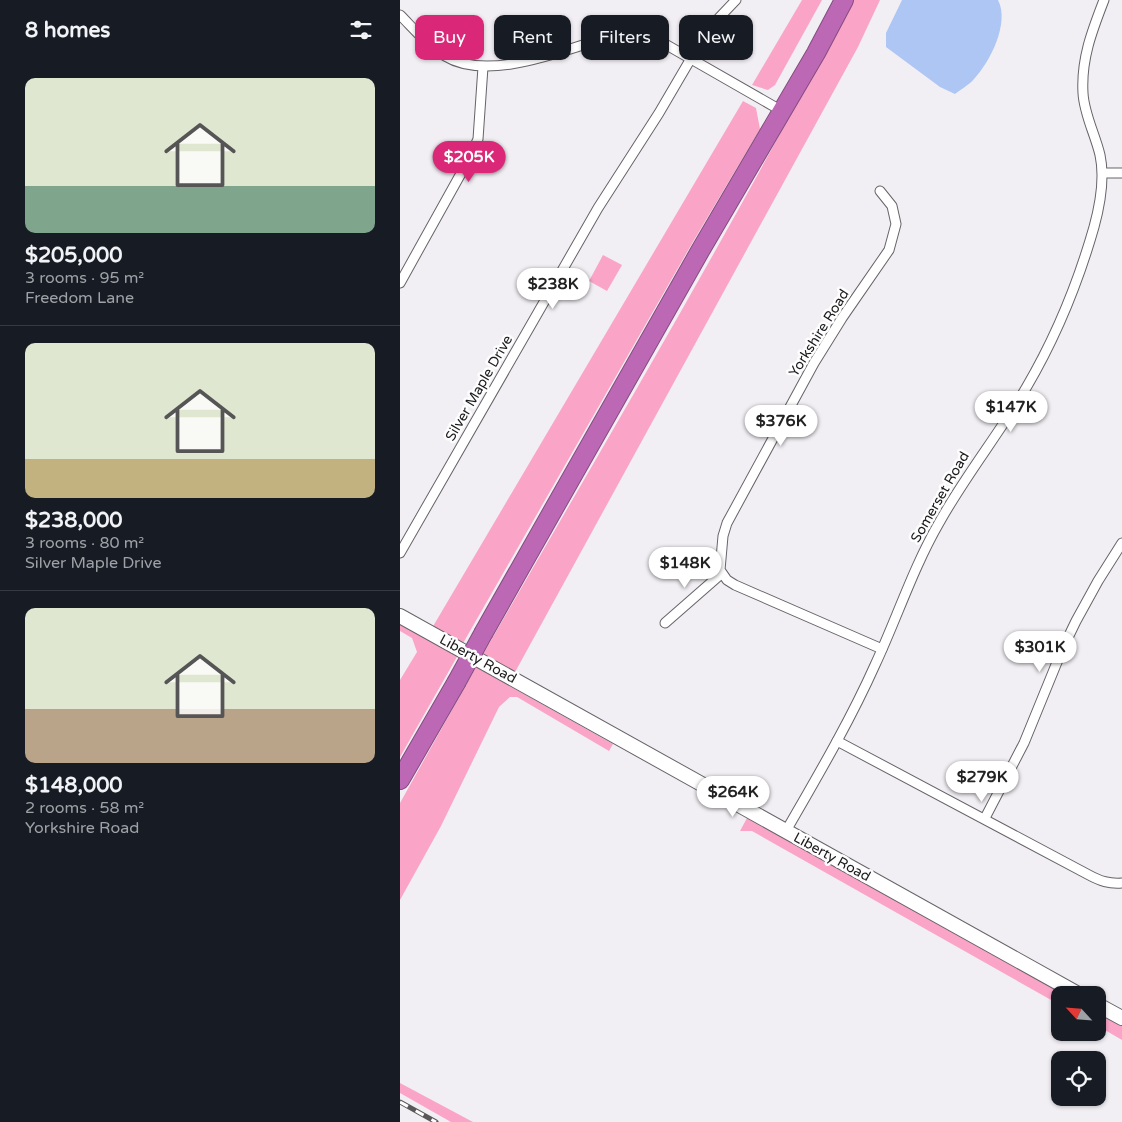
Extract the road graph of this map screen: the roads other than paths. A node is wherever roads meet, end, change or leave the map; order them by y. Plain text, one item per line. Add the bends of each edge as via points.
1 (736, 0) edge
2 (844, 0) edge
3 (1104, 0) edge
4 (400, 15) edge
5 (722, 15) edge
6 (679, 52) edge
7 (690, 60) edge
8 (693, 60) edge
9 (483, 67) junction
10 (782, 111) junction
11 (1102, 173) junction
12 (1122, 173) edge
13 (880, 191) dead end
14 (400, 283) edge
15 (1122, 544) edge
16 (400, 553) edge
17 (721, 574) junction
18 (400, 616) edge
19 (665, 622) dead end
20 (882, 648) junction
21 (837, 741) junction
22 (400, 780) edge
23 (985, 818) junction
24 (786, 832) junction
25 (1122, 883) edge
26 (1064, 986) edge
27 (1106, 1009) edge
28 (1122, 1018) edge

1 - 5 street, Silver Maple Drive
2 - 10 highway
3 - 11 street, Somerset Road via 1082,69 1085,108
4 - 9 street via 446,57
6 - 9 street via 665,44 620,36 505,66
7 - 16 street, Silver Maple Drive via 598,208
8 - 10 street
9 - 14 street via 478,139
10 - 22 highway, bridge
11 - 12 street
11 - 20 street, Somerset Road via 1094,225 1059,324 1026,387 939,522
13 - 17 street, Yorkshire Road via 892,206 896,224 889,250 814,363 727,522
15 - 23 street via 1076,621 1024,743
17 - 19 street
17 - 20 street via 735,585
18 - 24 street, Liberty Road
20 - 21 street, Somerset Road
21 - 23 street
21 - 24 street, Somerset Road
23 - 25 street via 1102,881
24 - 26 street, Liberty Road
27 - 28 street

